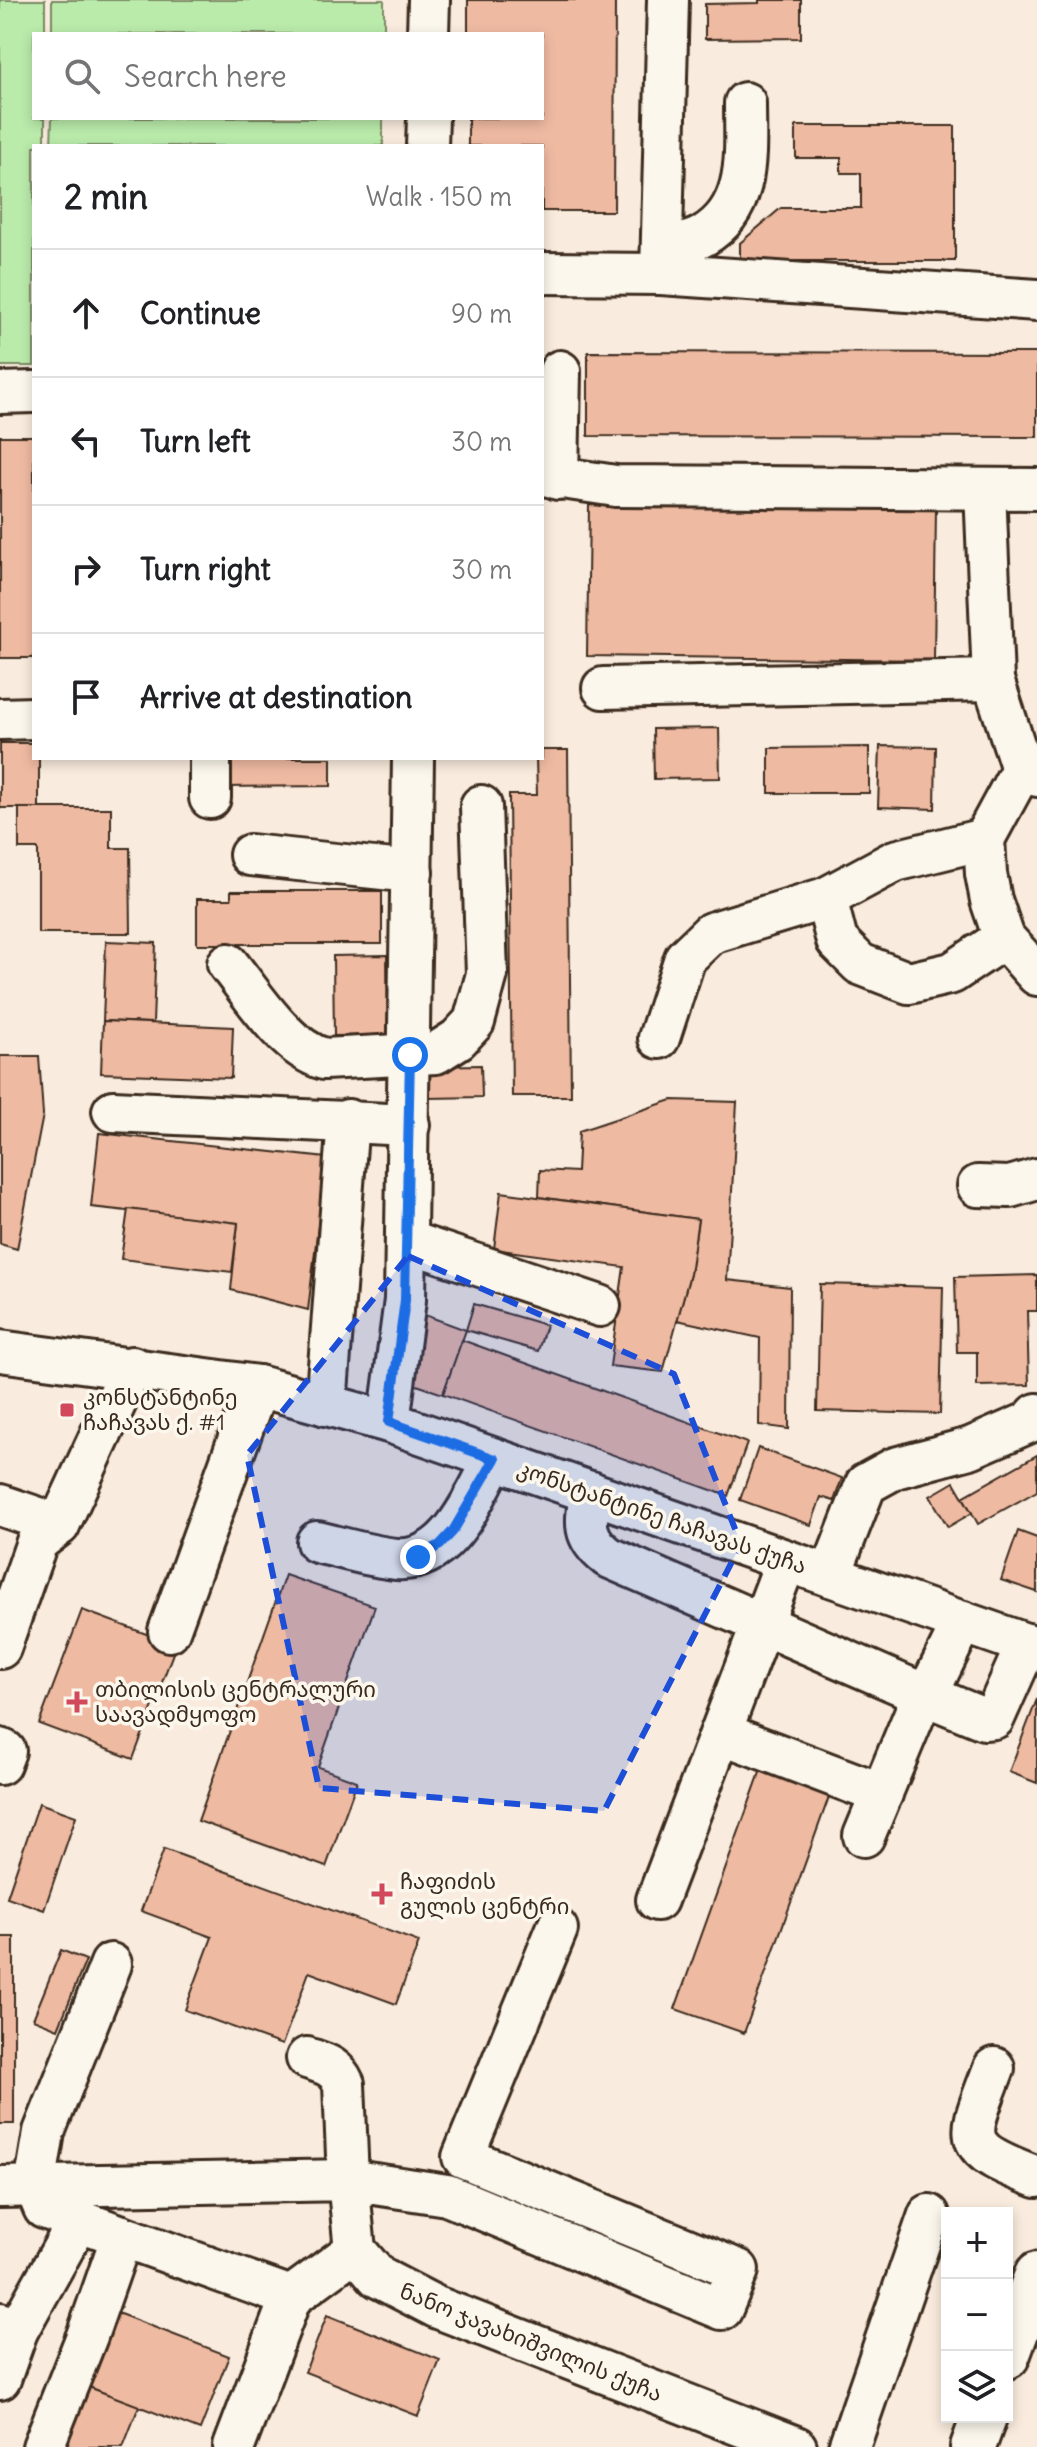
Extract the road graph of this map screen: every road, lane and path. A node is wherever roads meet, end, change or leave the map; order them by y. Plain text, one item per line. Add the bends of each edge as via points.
1 (429, 0) edge
2 (668, 0) edge
3 (428, 32) edge
4 (745, 103) dead end
5 (428, 120) edge
6 (427, 144) edge
7 (662, 262) junction
8 (544, 273) edge
9 (1037, 300) edge
10 (560, 371) dead end
11 (32, 392) edge
12 (0, 393) edge
13 (550, 477) edge
14 (985, 489) junction
15 (1037, 489) edge
16 (993, 680) junction
17 (603, 688) dead end
18 (32, 718) edge
19 (0, 719) edge
20 (210, 760) edge
21 (413, 760) edge
22 (1029, 772) edge
23 (210, 798) dead end
24 (481, 806) dead end
25 (984, 839) junction
26 (250, 855) dead end
27 (412, 872) junction
28 (826, 898) junction
29 (1004, 938) junction
30 (228, 964) dead end
31 (1037, 975) edge
32 (659, 1038) dead end
33 (410, 1055) junction
34 (113, 1111) dead end
35 (348, 1120) junction
36 (409, 1125) junction
37 (1037, 1179) edge
38 (978, 1186) dead end
39 (406, 1241) junction
40 (600, 1306) dead end
41 (0, 1351) edge
42 (132, 1367) junction
43 (258, 1386) junction
44 (326, 1405) junction
45 (1037, 1414) edge
46 (389, 1422) junction
47 (495, 1459) junction
48 (591, 1492) junction
49 (1, 1507) edge
50 (59, 1525) junction
51 (317, 1542) dead end
52 (786, 1561) junction
53 (830, 1576) junction
54 (963, 1622) junction
55 (762, 1625) junction
56 (169, 1631) dead end
57 (1032, 1646) edge
58 (0, 1648) edge
59 (923, 1694) junction
60 (721, 1733) junction
61 (0, 1749) edge
62 (0, 1764) edge
63 (882, 1794) junction
64 (864, 1836) dead end
65 (657, 1900) dead end
66 (557, 1929) dead end
67 (111, 1964) dead end
68 (307, 2058) dead end
69 (994, 2068) dead end
70 (463, 2157) junction
71 (1037, 2177) edge
72 (348, 2180) junction
73 (17, 2186) edge
74 (447, 2195) junction
75 (929, 2215) dead end
76 (79, 2220) junction
77 (122, 2236) junction
78 (355, 2250) junction
79 (291, 2297) junction
80 (1032, 2303) edge
81 (8, 2327) edge
82 (1009, 2351) edge
83 (0, 2379) edge
84 (982, 2423) edge
85 (774, 2443) edge
86 (43, 2447) edge
87 (234, 2447) edge
88 (849, 2447) edge
89 (973, 2447) edge

1 - 3 street
2 - 7 street
4 - 7 street via 745,176 732,210
5 - 6 street
7 - 8 street
7 - 9 street
10 - 13 street
11 - 12 street
13 - 14 street via 616,486
14 - 15 street
14 - 16 street
16 - 17 street
16 - 22 street
18 - 19 street
20 - 23 street
21 - 27 street
22 - 25 street
24 - 33 street via 487,974 482,998 474,1022 458,1039 436,1053
25 - 28 street via 895,861
25 - 29 street via 991,900
26 - 27 street
27 - 33 street
28 - 29 street via 837,941 860,964 909,983 952,973
28 - 32 street via 711,933 685,958
29 - 31 street
30 - 33 street via 308,1054 324,1059
33 - 36 street
34 - 35 street
35 - 36 street
35 - 44 street
36 - 39 street
37 - 38 street via 1010,1187
39 - 40 street
39 - 46 street via 405,1300
41 - 42 street, კონსტანტინე ჩაჩავას ქუჩა
42 - 43 street, კონსტანტინე ჩაჩავას ქუჩა
42 - 50 street
43 - 44 street, კონსტანტინე ჩაჩავას ქუჩა
43 - 56 street
44 - 46 street, კონსტანტინე ჩაჩავას ქუჩა
45 - 53 street via 970,1448 895,1468 866,1484
46 - 47 street, კონსტანტინე ჩაჩავას ქუჩა
47 - 48 street, კონსტანტინე ჩაჩავას ქუჩა
47 - 51 street via 453,1531 418,1557 397,1559
48 - 52 street, კონსტანტინე ჩაჩავას ქუჩა
48 - 55 street via 585,1523 593,1546
49 - 50 street
50 - 58 street via 37,1542
52 - 53 street, კონსტანტინე ჩაჩავას ქუჩა
52 - 55 street
53 - 54 street, კონსტანტინე ჩაჩავას ქუჩა
54 - 57 street, კონსტანტინე ჩაჩავას ქუჩა
54 - 59 street
55 - 59 street
55 - 60 street
57 - 59 street via 994,1718 984,1719
59 - 63 street
60 - 63 street
60 - 65 street
61 - 62 street via 5,1751
63 - 64 street
66 - 70 street
67 - 73 street
68 - 72 street via 331,2065 344,2084
69 - 71 street via 972,2134 995,2161
70 - 74 street
70 - 74 street via 738,2270 733,2283 722,2309
72 - 73 street
72 - 74 street
72 - 78 street
73 - 76 street via 44,2208
75 - 88 street
76 - 77 street
76 - 81 street
77 - 79 street
77 - 86 street
78 - 79 street
78 - 85 street, ნანო ჯავახიშვილის ქუჩა via 378,2277 426,2302
79 - 87 street
80 - 82 main road
81 - 83 street
84 - 89 main road

